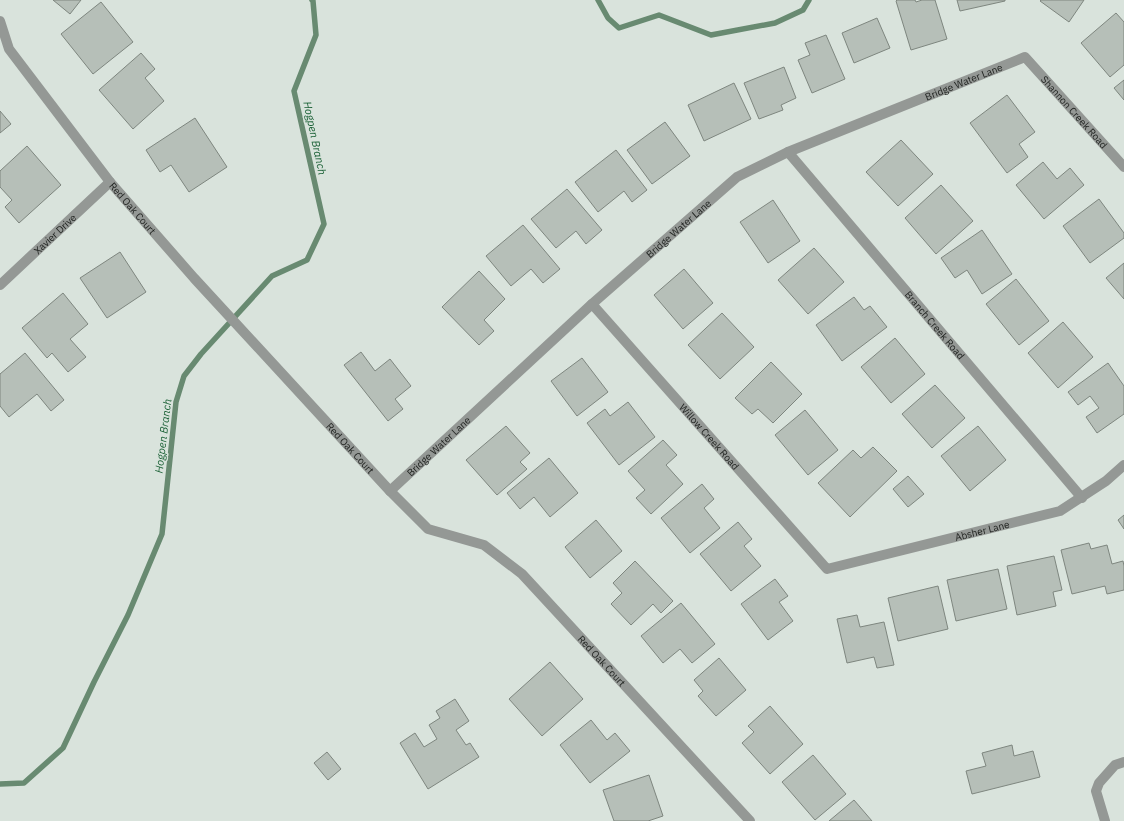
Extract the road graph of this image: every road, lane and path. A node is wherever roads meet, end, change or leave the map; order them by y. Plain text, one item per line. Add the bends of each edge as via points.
1 (0, 21) edge
2 (1025, 57) joint
3 (788, 152) junction
4 (1124, 167) edge
5 (110, 182) junction
6 (0, 285) edge
7 (592, 304) junction
8 (1124, 465) edge
9 (390, 491) junction
10 (1082, 498) junction
11 (827, 569) joint
12 (1124, 762) edge
13 (750, 821) edge
14 (1105, 821) edge

1 - 5 street, Red Oak Court via 9,49
2 - 3 street, Bridge Water Lane
2 - 4 street, Shannon Creek Road
3 - 7 street, Bridge Water Lane via 737,177
3 - 10 street, Branch Creek Road
5 - 6 street, Xavier Drive
5 - 9 street, Red Oak Court via 194,278
7 - 9 street, Bridge Water Lane
7 - 11 street, Willow Creek Road
8 - 10 street, Absher Lane via 1106,482
9 - 13 street, Red Oak Court via 428,529 484,546 522,574
10 - 11 street, Absher Lane via 1060,511
12 - 14 street via 1115,766 1099,783 1096,791

